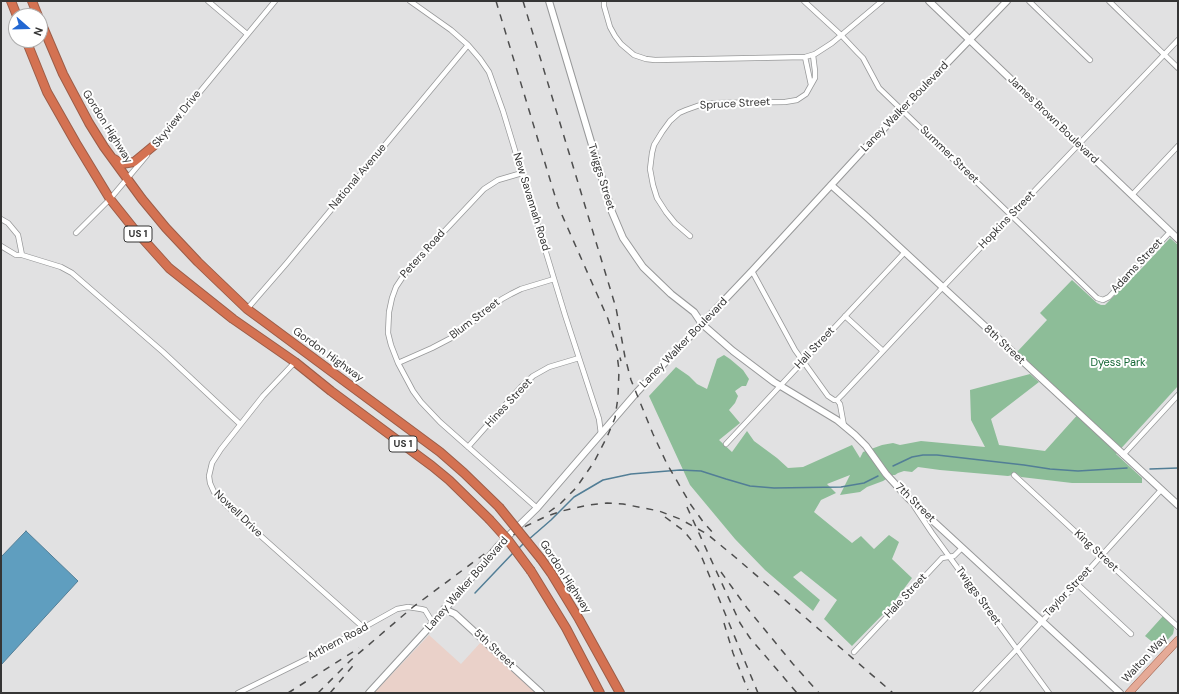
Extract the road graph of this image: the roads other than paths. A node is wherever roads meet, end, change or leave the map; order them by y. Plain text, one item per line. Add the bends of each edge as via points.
1 (208, 1) edge
2 (275, 1) edge
3 (410, 1) edge
4 (549, 1) edge
5 (604, 1) edge
6 (804, 1) edge
7 (882, 1) edge
8 (929, 1) edge
9 (1007, 1) edge
10 (1030, 1) edge
11 (1110, 1) edge
12 (247, 34) junction
13 (842, 36) junction
14 (48, 39) edge
15 (970, 40) junction
16 (1178, 40) edge
17 (468, 45) junction
18 (29, 48) edge
19 (813, 55) junction
20 (1164, 55) junction
21 (805, 57) junction
22 (1090, 60) dead end
23 (1178, 68) edge
24 (811, 86) junction
25 (902, 110) junction
26 (157, 143) junction
27 (1079, 144) junction
28 (1178, 146) edge
29 (111, 156) junction
30 (522, 173) junction
31 (126, 179) junction
32 (831, 185) junction
33 (1132, 196) junction
34 (110, 199) junction
35 (1011, 216) junction
36 (1, 219) edge
37 (1170, 232) junction
38 (76, 233) dead end
39 (690, 236) dead end
40 (1178, 239) edge
41 (1, 246) edge
42 (904, 253) junction
43 (22, 255) junction
44 (752, 270) junction
45 (554, 279) junction
46 (942, 288) junction
47 (1103, 300) joint
48 (247, 309) junction
49 (845, 316) junction
50 (702, 324) junction
51 (883, 351) junction
52 (579, 358) junction
53 (803, 361) junction
54 (296, 362) junction
55 (398, 363) junction
56 (781, 386) junction
57 (1178, 395) edge
58 (837, 400) junction
59 (240, 424) junction
60 (844, 426) junction
61 (600, 434) junction
62 (726, 444) dead end
63 (468, 447) junction
64 (1125, 457) junction
65 (1014, 475) dead end
66 (1161, 490) junction
67 (908, 498) junction
68 (1178, 505) edge
69 (536, 508) junction
70 (962, 548) junction
71 (1101, 556) junction
72 (949, 557) junction
73 (1076, 583) junction
74 (544, 592) junction
75 (444, 609) junction
76 (1042, 621) junction
77 (433, 623) junction
78 (1178, 627) edge
79 (364, 628) junction
80 (1131, 634) dead end
81 (1178, 640) edge
82 (1017, 649) junction
83 (854, 652) dead end
84 (238, 693) edge
85 (369, 693) edge
86 (541, 693) edge
87 (595, 693) edge
88 (600, 693) edge
89 (620, 693) edge
90 (975, 693) edge
91 (1048, 693) edge
92 (1120, 693) edge
93 (1129, 693) edge

1 - 12 street
2 - 12 street, Skyview Drive
3 - 17 street, New Savannah Road
4 - 50 main road, Twiggs Street via 612,212 621,233 643,267 694,312
5 - 21 street via 610,27 615,36 625,48 640,57 655,60
6 - 13 street, Summer Street
7 - 13 street
8 - 15 main road, James Brown Boulevard
9 - 15 main road, Laney Walker Boulevard
10 - 22 street
11 - 20 street
12 - 26 street, Skyview Drive
13 - 19 street
13 - 25 street, Summer Street via 863,58 879,88
14 - 29 highway, Gordon Highway / US 1 via 77,102
15 - 25 main road, Laney Walker Boulevard
15 - 27 main road, James Brown Boulevard
16 - 20 street, Hopkins Street
17 - 30 street, New Savannah Road via 484,64 492,80
17 - 48 street, National Avenue
18 - 34 highway, US 1 via 47,92
19 - 21 street
19 - 24 street via 815,78
20 - 23 street
20 - 27 street, Hopkins Street
21 - 24 street
24 - 39 street, Spruce Street via 802,97 792,102 700,105 679,113 670,121 657,139 652,153 651,179 654,192 666,212
25 - 32 main road, Laney Walker Boulevard
25 - 35 street, Summer Street
26 - 29 highway via 134,162 122,164
26 - 31 street, Skyview Drive
27 - 33 main road, James Brown Boulevard
27 - 35 street, Hopkins Street
28 - 33 street
29 - 31 highway, Gordon Highway / US 1
30 - 45 street, New Savannah Road
30 - 55 street, Peters Road via 498,180 484,188 399,282 392,298 388,318 389,338
31 - 34 street, Skyview Drive
31 - 48 highway, Gordon Highway / US 1 via 183,247
32 - 42 main road, 8th Street
32 - 44 main road, Laney Walker Boulevard
33 - 37 main road, James Brown Boulevard
34 - 38 street, Skyview Drive
34 - 54 highway, US 1 via 170,268 233,319
35 - 46 street, Hopkins Street
35 - 47 street, Summer Street via 1097,298
36 - 43 street via 18,235
37 - 40 main road, James Brown Boulevard
37 - 47 street, Adams Street via 1109,297
41 - 43 street via 16,255
42 - 46 main road, 8th Street
42 - 49 street, Hall Street
43 - 59 street via 72,273 163,352
44 - 50 main road, Laney Walker Boulevard
44 - 53 street
45 - 52 street, New Savannah Road
45 - 55 street, Blum Street via 511,294 455,336
46 - 51 street, Hopkins Street
46 - 64 main road, 8th Street
48 - 89 highway, Gordon Highway / US 1, bridge via 440,452 500,507 551,573
49 - 51 street
49 - 53 street, Hall Street
50 - 56 main road, 7th Street via 732,351
50 - 61 main road, Laney Walker Boulevard
51 - 58 street, Hopkins Street
52 - 61 street, New Savannah Road via 599,419
52 - 63 street, Hines Street via 549,367 533,376
53 - 56 street, Hall Street
53 - 58 street via 828,396
54 - 59 street, Nowell Drive
54 - 74 highway, US 1, bridge via 453,484 508,540
55 - 63 street, Peters Road via 421,402
56 - 60 main road, 7th Street
56 - 62 street, Hall Street
57 - 64 street
58 - 60 street
59 - 79 street, Nowell Drive via 212,463 210,483 214,492
60 - 67 main road, 7th Street via 862,442
61 - 69 main road, Laney Walker Boulevard
63 - 69 street, Peters Road
64 - 66 main road, 8th Street
65 - 71 street, King Street
66 - 68 main road, 8th Street
66 - 71 street, Taylor Street
67 - 70 main road, 7th Street
67 - 72 street, Twiggs Street
69 - 75 main road, Laney Walker Boulevard
70 - 72 street, Hale Street via 954,556
70 - 76 main road, 7th Street
71 - 73 street, Taylor Street
71 - 78 street, King Street
72 - 82 street, Twiggs Street
72 - 83 street, Hale Street via 942,558
73 - 76 street, Taylor Street
73 - 80 street
74 - 87 highway
74 - 88 highway, US 1
75 - 77 main road, Laney Walker Boulevard
75 - 86 main road, 5th Street via 455,614
76 - 82 street, Taylor Street
76 - 92 main road, 7th Street
77 - 79 street, Arthern Road via 425,610 408,607 397,609
77 - 85 main road, Laney Walker Boulevard
79 - 84 street, Arthern Road
81 - 93 main road, Walton Way
82 - 90 street, Taylor Street
82 - 91 street, Twiggs Street

